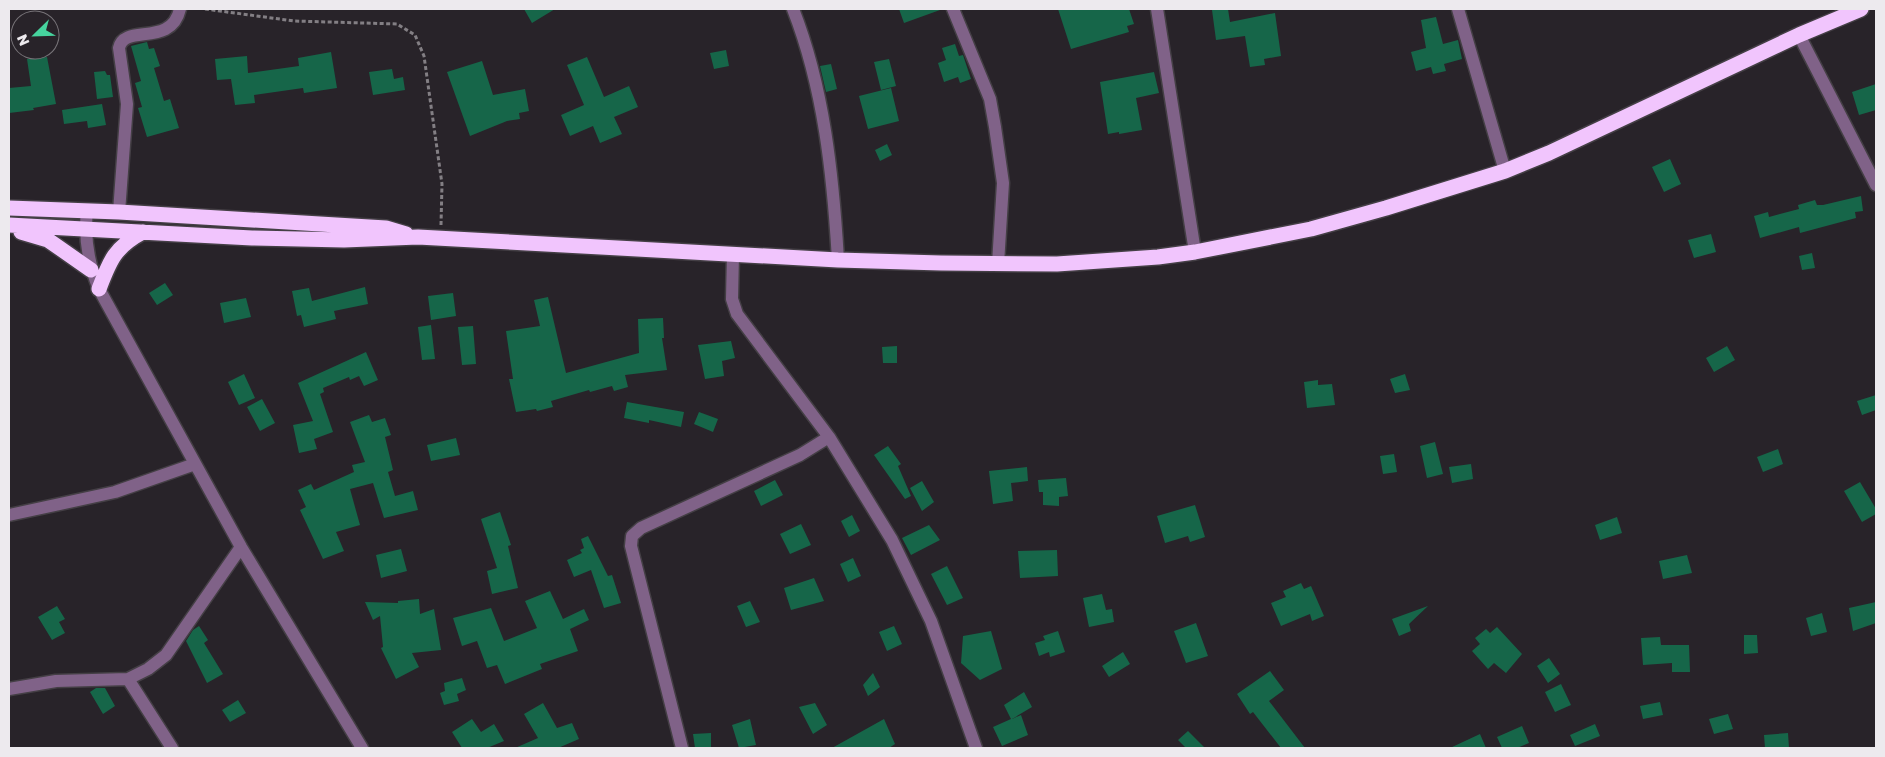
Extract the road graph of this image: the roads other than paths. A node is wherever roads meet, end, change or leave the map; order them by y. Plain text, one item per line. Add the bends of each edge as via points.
1 (180, 9) edge
2 (793, 9) edge
3 (953, 9) edge
4 (1157, 9) edge
5 (1458, 9) edge
6 (1861, 9) edge
7 (1799, 35) junction
8 (1505, 171) junction
9 (1876, 185) edge
10 (9, 208) edge
11 (87, 211) junction
12 (119, 212) junction
13 (9, 225) edge
14 (85, 228) junction
15 (9, 229) edge
16 (143, 232) junction
17 (418, 237) junction
18 (1195, 252) junction
19 (733, 254) junction
20 (838, 260) junction
21 (998, 264) junction
22 (91, 270) junction
23 (99, 289) junction
24 (829, 437) junction
25 (195, 464) junction
26 (9, 515) edge
27 (241, 547) junction
28 (128, 679) junction
29 (9, 689) edge
30 (172, 748) edge
31 (362, 748) edge
32 (682, 748) edge
33 (976, 748) edge

1 - 12 street via 175,21 160,32 125,37 120,42 127,104
2 - 20 street via 812,67 828,151
3 - 21 street via 990,99 995,127 1003,184
4 - 18 street
5 - 8 street
6 - 7 highway
7 - 8 highway
7 - 9 street
8 - 18 highway via 1311,228
10 - 11 highway
11 - 12 highway
11 - 14 street
12 - 17 highway via 386,228
13 - 14 highway
14 - 16 highway
14 - 22 street
15 - 22 highway via 48,240
16 - 17 highway via 335,240
16 - 23 highway via 125,243 111,258
17 - 19 highway
18 - 21 highway via 1058,264
19 - 20 highway
19 - 24 street via 732,299 736,314
20 - 21 highway
22 - 23 street
23 - 25 street
24 - 32 street via 800,455 641,528 632,536 631,546
24 - 33 street via 892,540 931,621
25 - 26 street via 115,492
25 - 27 street
27 - 28 street via 166,655
27 - 31 street
28 - 29 street via 56,681
28 - 30 street

